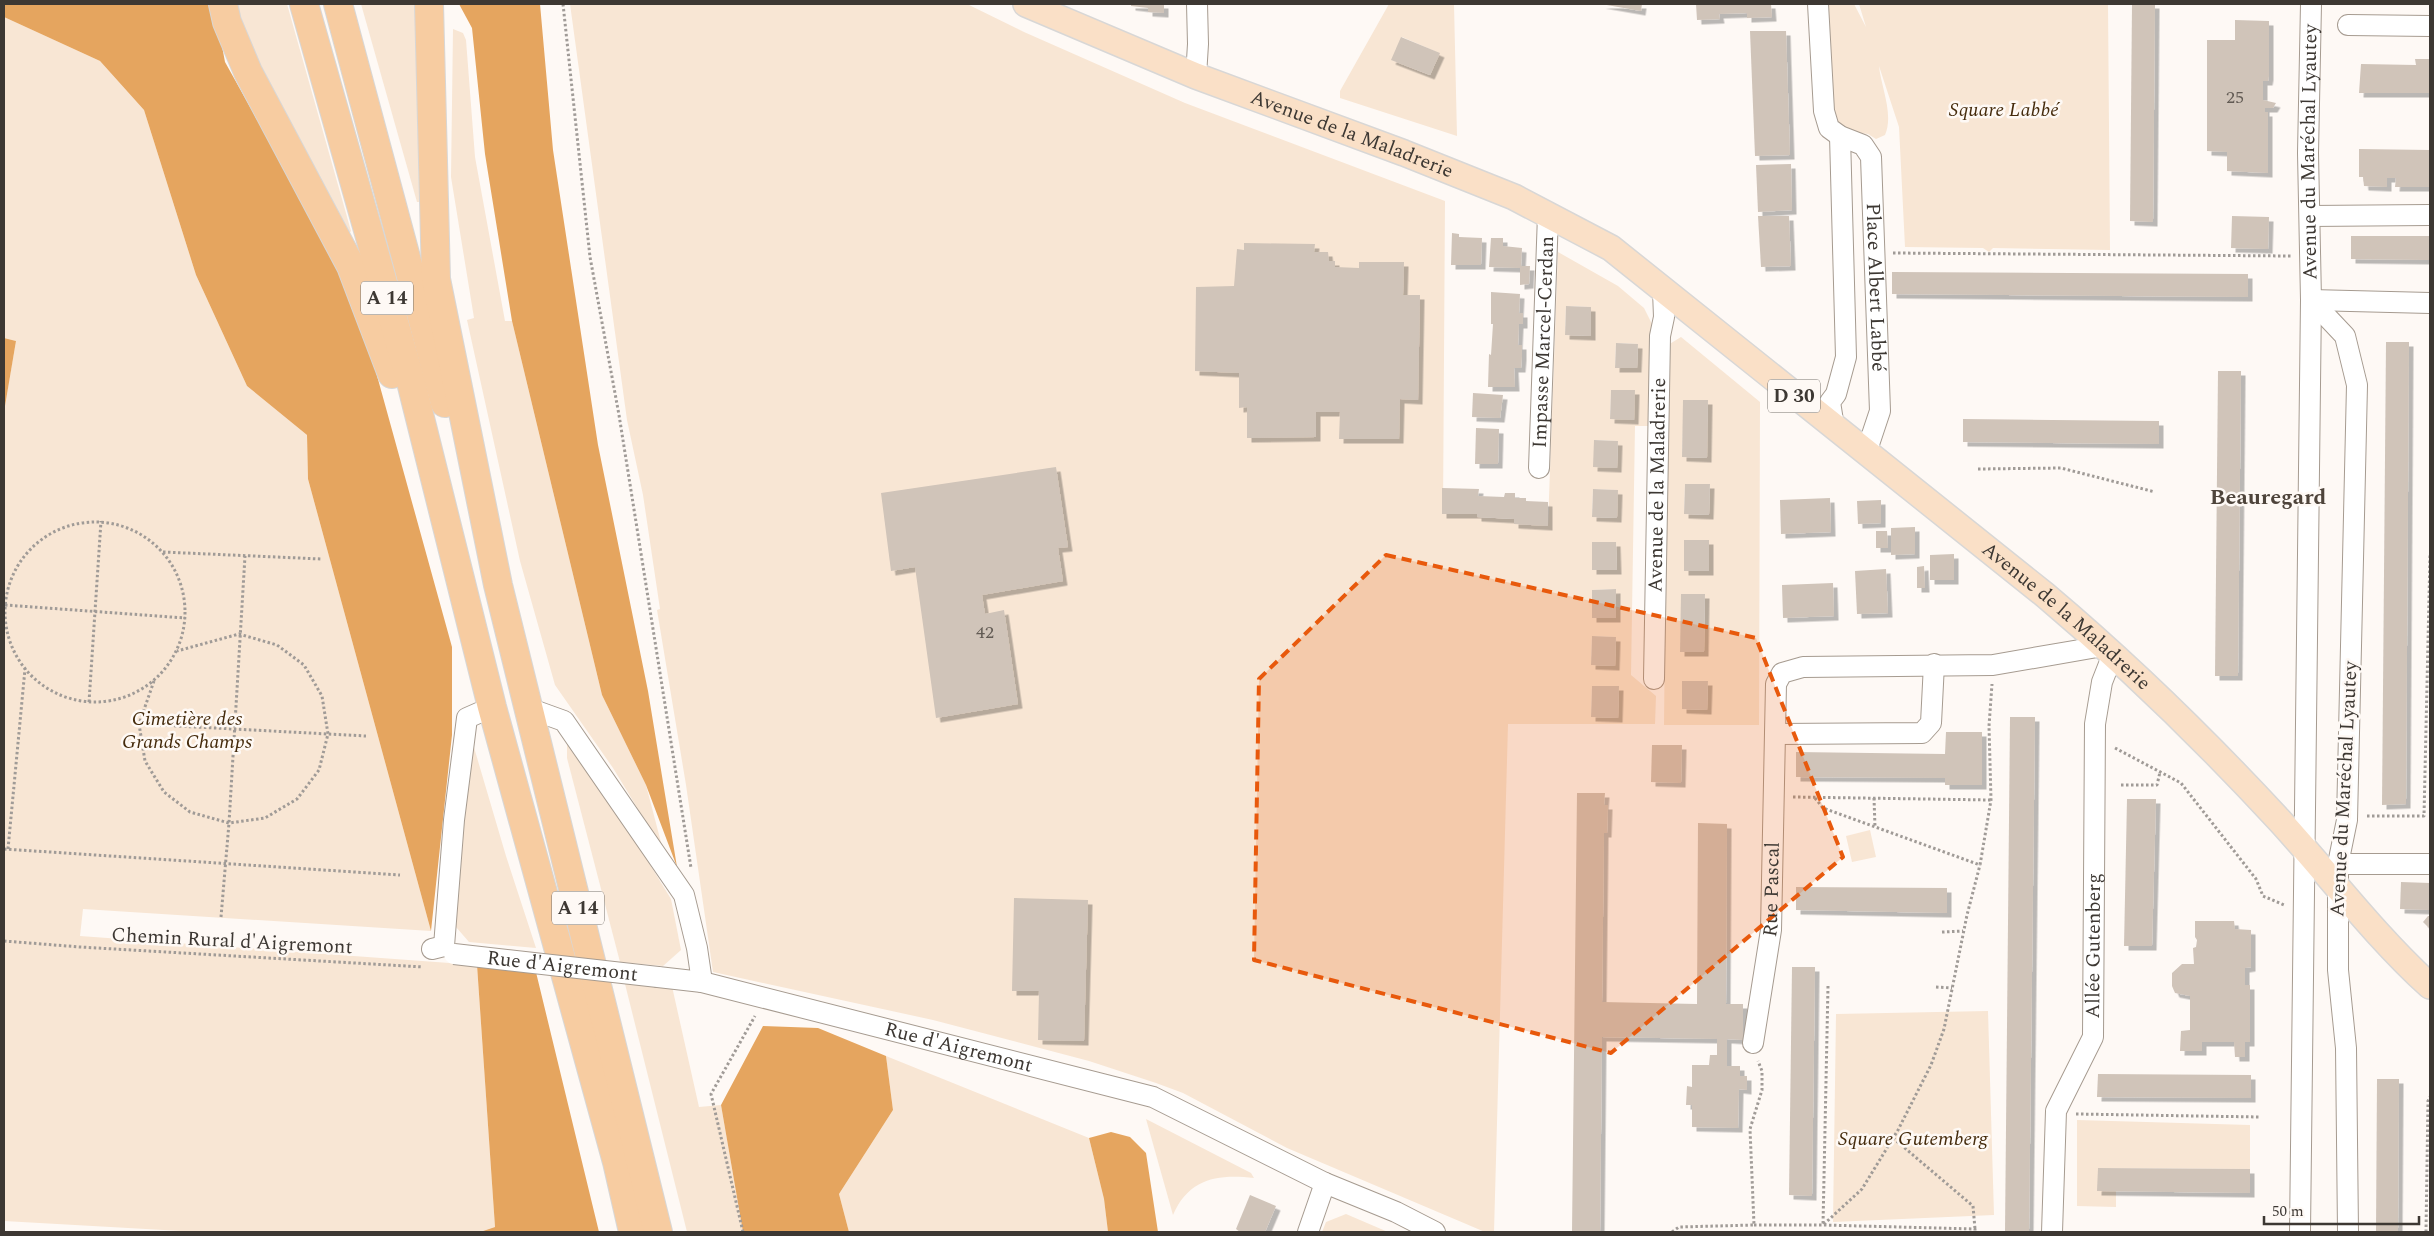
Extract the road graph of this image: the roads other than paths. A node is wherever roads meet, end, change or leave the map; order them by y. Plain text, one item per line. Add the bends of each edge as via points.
1 (222, 4) edge
2 (304, 4) edge
3 (338, 4) edge
4 (429, 4) edge
5 (1026, 4) edge
6 (1197, 4) edge
7 (1818, 4) edge
8 (2311, 4) edge
9 (2348, 25) dead end
10 (2430, 26) edge
11 (1196, 76) junction
12 (1840, 136) junction
13 (1548, 215) junction
14 (2430, 215) edge
15 (2310, 216) junction
16 (1663, 291) junction
17 (2311, 300) junction
18 (2430, 302) edge
19 (1834, 427) junction
20 (1866, 453) junction
21 (1539, 468) dead end
22 (498, 584) junction
23 (464, 594) junction
24 (2108, 650) junction
25 (1934, 664) junction
26 (1654, 679) dead end
27 (492, 707) junction
28 (528, 708) junction
29 (1775, 734) junction
30 (2304, 849) junction
31 (2430, 864) edge
32 (2338, 875) junction
33 (702, 982) junction
34 (2430, 986) edge
35 (1753, 1044) road end
36 (1325, 1183) junction
37 (633, 1232) edge
38 (658, 1232) edge
39 (1308, 1232) edge
40 (1435, 1232) edge
41 (2052, 1232) edge
42 (2300, 1232) edge
43 (2348, 1232) edge

1 - 23 highway via 248,72 351,266 396,384
2 - 23 highway, A 14 via 411,382
3 - 22 highway, A 14 via 437,375
4 - 22 highway via 436,279
5 - 11 main road, Avenue de la Maladrerie / D 30
6 - 11 street
7 - 12 street via 1824,112 1829,128
8 - 15 street, Avenue du Maréchal Lyautey
9 - 10 street
11 - 13 main road, Avenue de la Maladrerie / D 30 via 1424,161 1514,197
12 - 19 street, Place Albert Labbé via 1846,358 1836,394 1830,402
12 - 20 street, Place Albert Labbé via 1863,145 1871,157 1880,411
13 - 16 main road, Avenue de la Maladrerie / D 30 via 1611,248
13 - 21 street, Impasse Marcel-Cerdan
14 - 15 street
15 - 17 street, Avenue du Maréchal Lyautey
16 - 19 main road, Avenue de la Maladrerie / D 30
16 - 26 street, Avenue de la Maladrerie via 1664,317 1659,346
17 - 18 street
17 - 30 street, Avenue du Maréchal Lyautey
17 - 32 street, Avenue du Maréchal Lyautey via 2345,336 2357,385 2347,820
19 - 20 main road, Avenue de la Maladrerie / D 30
20 - 24 main road, Avenue de la Maladrerie / D 30 via 2045,595
22 - 28 highway, A 14
23 - 27 highway, A 14
24 - 25 street, Rue Pascal via 1993,665
24 - 30 main road, Avenue de la Maladrerie / D 30 via 2181,719
24 - 41 street, Allée Gutenberg via 2095,724 2093,1037 2056,1111
25 - 29 street, Rue Pascal via 1803,667 1782,673 1776,684
25 - 29 street via 1931,723 1922,733
27 - 33 street, Rue d'Aigremont, bridge via 467,718 454,820 444,946 431,952
27 - 37 highway, A 14 via 617,1162
28 - 33 street via 564,721 684,895
28 - 38 highway, A 14
29 - 35 street, Rue Pascal via 1771,930
30 - 32 main road, Avenue de la Maladrerie / D 30
30 - 42 street, Avenue du Maréchal Lyautey
31 - 32 street
32 - 34 main road, Avenue de la Maladrerie / D 30 via 2365,920
32 - 43 street, Avenue du Maréchal Lyautey via 2338,970 2346,1048
33 - 36 street, Rue d'Aigremont via 1153,1097
36 - 39 street
36 - 40 street, Rue d'Aigremont

